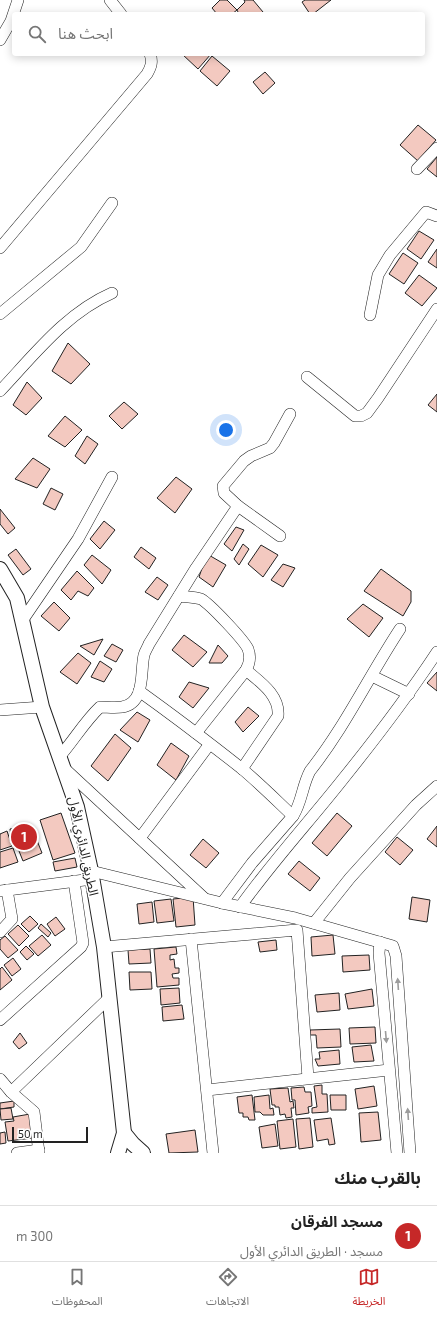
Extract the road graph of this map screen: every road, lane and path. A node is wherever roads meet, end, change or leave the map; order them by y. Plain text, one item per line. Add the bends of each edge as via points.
1 (18, 0) edge
2 (110, 0) edge
3 (14, 12) edge
4 (119, 12) edge
5 (12, 18) edge
6 (0, 40) edge
7 (151, 56) edge
8 (437, 148) edge
9 (417, 169) dead end
10 (112, 203) dead end
11 (437, 216) edge
12 (0, 248) edge
13 (112, 294) dead end
14 (437, 309) edge
15 (0, 314) edge
16 (370, 315) dead end
17 (307, 377) dead end
18 (0, 391) edge
19 (290, 414) dead end
20 (112, 476) dead end
21 (238, 506) junction
22 (280, 536) dead end
23 (0, 569) edge
24 (6, 585) edge
25 (179, 596) junction
26 (22, 621) junction
27 (400, 629) dead end
28 (437, 652) edge
29 (246, 670) junction
30 (372, 676) junction
31 (139, 691) junction
32 (409, 694) junction
33 (42, 707) junction
34 (0, 710) edge
35 (196, 733) junction
36 (209, 744) junction
37 (60, 756) junction
38 (242, 768) junction
39 (65, 770) junction
40 (437, 786) edge
41 (293, 816) junction
42 (140, 838) junction
43 (91, 875) junction
44 (74, 882) junction
45 (3, 890) edge
46 (204, 899) junction
47 (222, 903) junction
48 (240, 907) junction
49 (295, 918) junction
50 (314, 923) junction
51 (297, 930) junction
52 (0, 932) edge
53 (191, 939) junction
54 (380, 942) junction
55 (104, 947) junction
56 (109, 998) junction
57 (0, 1020) edge
58 (389, 1070) junction
59 (308, 1078) junction
60 (0, 1080) edge
61 (207, 1090) junction
62 (11, 1092) junction
63 (124, 1133) junction
64 (39, 1152) edge
65 (17, 1153) edge
66 (118, 1153) edge
67 (128, 1153) edge
68 (142, 1153) edge
69 (213, 1153) edge
70 (397, 1153) edge
71 (410, 1153) edge

1 - 3 street
2 - 4 street
5 - 6 street
7 - 12 street via 151,67 147,74
8 - 9 street
10 - 15 street via 81,247
11 - 16 street via 426,212 390,255 378,275
13 - 18 street via 90,304 69,320
14 - 17 street via 367,413 355,416
19 - 21 street via 270,448 244,461 223,486 224,494
20 - 26 street via 78,539
21 - 22 street
21 - 25 street
23 - 24 main road, الطريق الدائري الأول
24 - 26 main road, الطريق الدائري الأول via 17,598
25 - 29 street via 206,602 234,631 247,648 250,657
25 - 31 street via 144,655
26 - 33 main road, الطريق الدائري الأول
27 - 30 street
28 - 32 street
29 - 35 street
29 - 38 street via 265,685 279,711
30 - 32 street
30 - 41 street via 337,734 306,778 298,808
31 - 35 street
31 - 37 street via 131,704 122,707 100,707
32 - 48 street
33 - 34 street
33 - 37 main road, الطريق الدائري الأول
35 - 36 street
36 - 38 street
36 - 42 street
37 - 39 main road, الطريق الدائري الأول
38 - 41 street
39 - 42 street
39 - 43 main road, الطريق الدائري الأول via 77,807
40 - 50 street via 416,805 350,878
41 - 47 street via 252,863
42 - 46 street
43 - 44 street
43 - 46 street
43 - 55 main road, الطريق الدائري الأول
44 - 45 street
44 - 57 street via 83,943 81,947
45 - 52 street via 12,919
46 - 47 street
47 - 48 street
48 - 49 street
49 - 50 street
49 - 51 street
50 - 54 street
51 - 53 street
51 - 59 street
53 - 55 street
53 - 61 street
54 -> 58 street
71 -> 54 street via 395,950 390,944
55 - 56 main road, الطريق الدائري الأول
56 - 62 street
56 - 63 main road, الطريق الدائري الأول
58 - 59 street
58 - 70 street
59 - 61 street
60 - 62 street
61 - 69 street
62 - 64 street via 35,1114
63 - 66 main road
63 - 68 main road
64 - 65 street
67 - 68 main road

